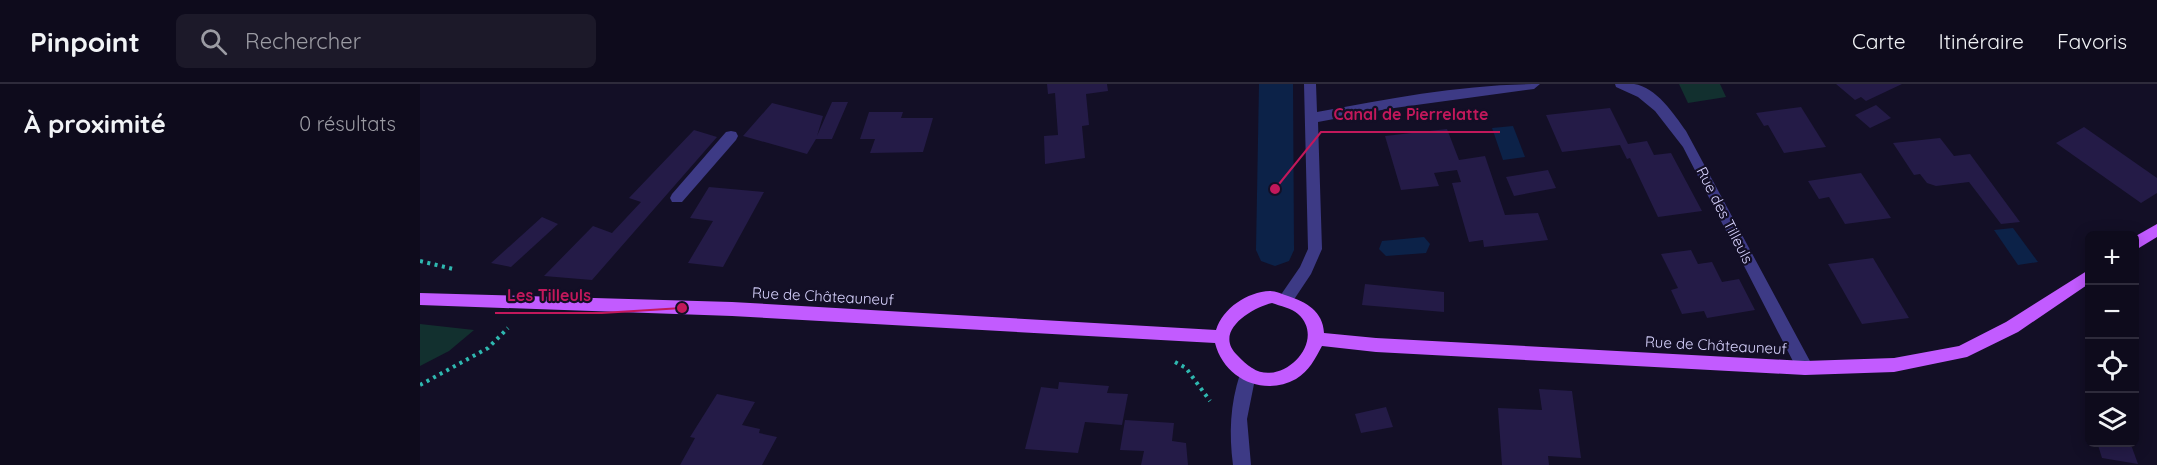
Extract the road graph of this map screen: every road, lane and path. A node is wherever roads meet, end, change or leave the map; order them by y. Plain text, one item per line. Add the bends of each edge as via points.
1 (1310, 84) edge
2 (1534, 84) edge
3 (1621, 84) edge
4 (1313, 118) junction
5 (732, 136) dead end
6 (677, 198) dead end
7 (2157, 230) edge
8 (2139, 242) edge
9 (420, 261) edge
10 (453, 269) dead end
11 (2085, 278) edge
12 (420, 299) edge
13 (1287, 299) junction
14 (532, 304) junction
15 (1222, 338) junction
16 (1317, 339) junction
17 (1169, 358) dead end
18 (1805, 368) junction
19 (1248, 374) junction
20 (420, 385) edge
21 (1210, 401) dead end
22 (1242, 465) edge

1 - 4 street
2 - 4 street
3 - 18 street, Rue des Tilleuls via 1653,101 1670,117 1688,144
4 - 13 street via 1315,249
5 - 6 street
7 - 8 main road
9 - 10 path
11 - 18 main road, Rue de Châteauneuf via 2012,327 1961,352 1894,365
12 - 14 main road, Rue de Châteauneuf
13 - 15 main road via 1264,298 1244,304 1225,325
13 - 16 main road via 1309,314
14 - 15 main road, Rue de Châteauneuf via 732,309
14 - 20 path via 488,348
15 - 19 main road via 1234,365
16 - 18 main road, Rue de Châteauneuf
16 - 19 main road via 1313,354 1285,377 1266,379
17 - 21 path via 1186,368
19 - 22 street via 1236,436

